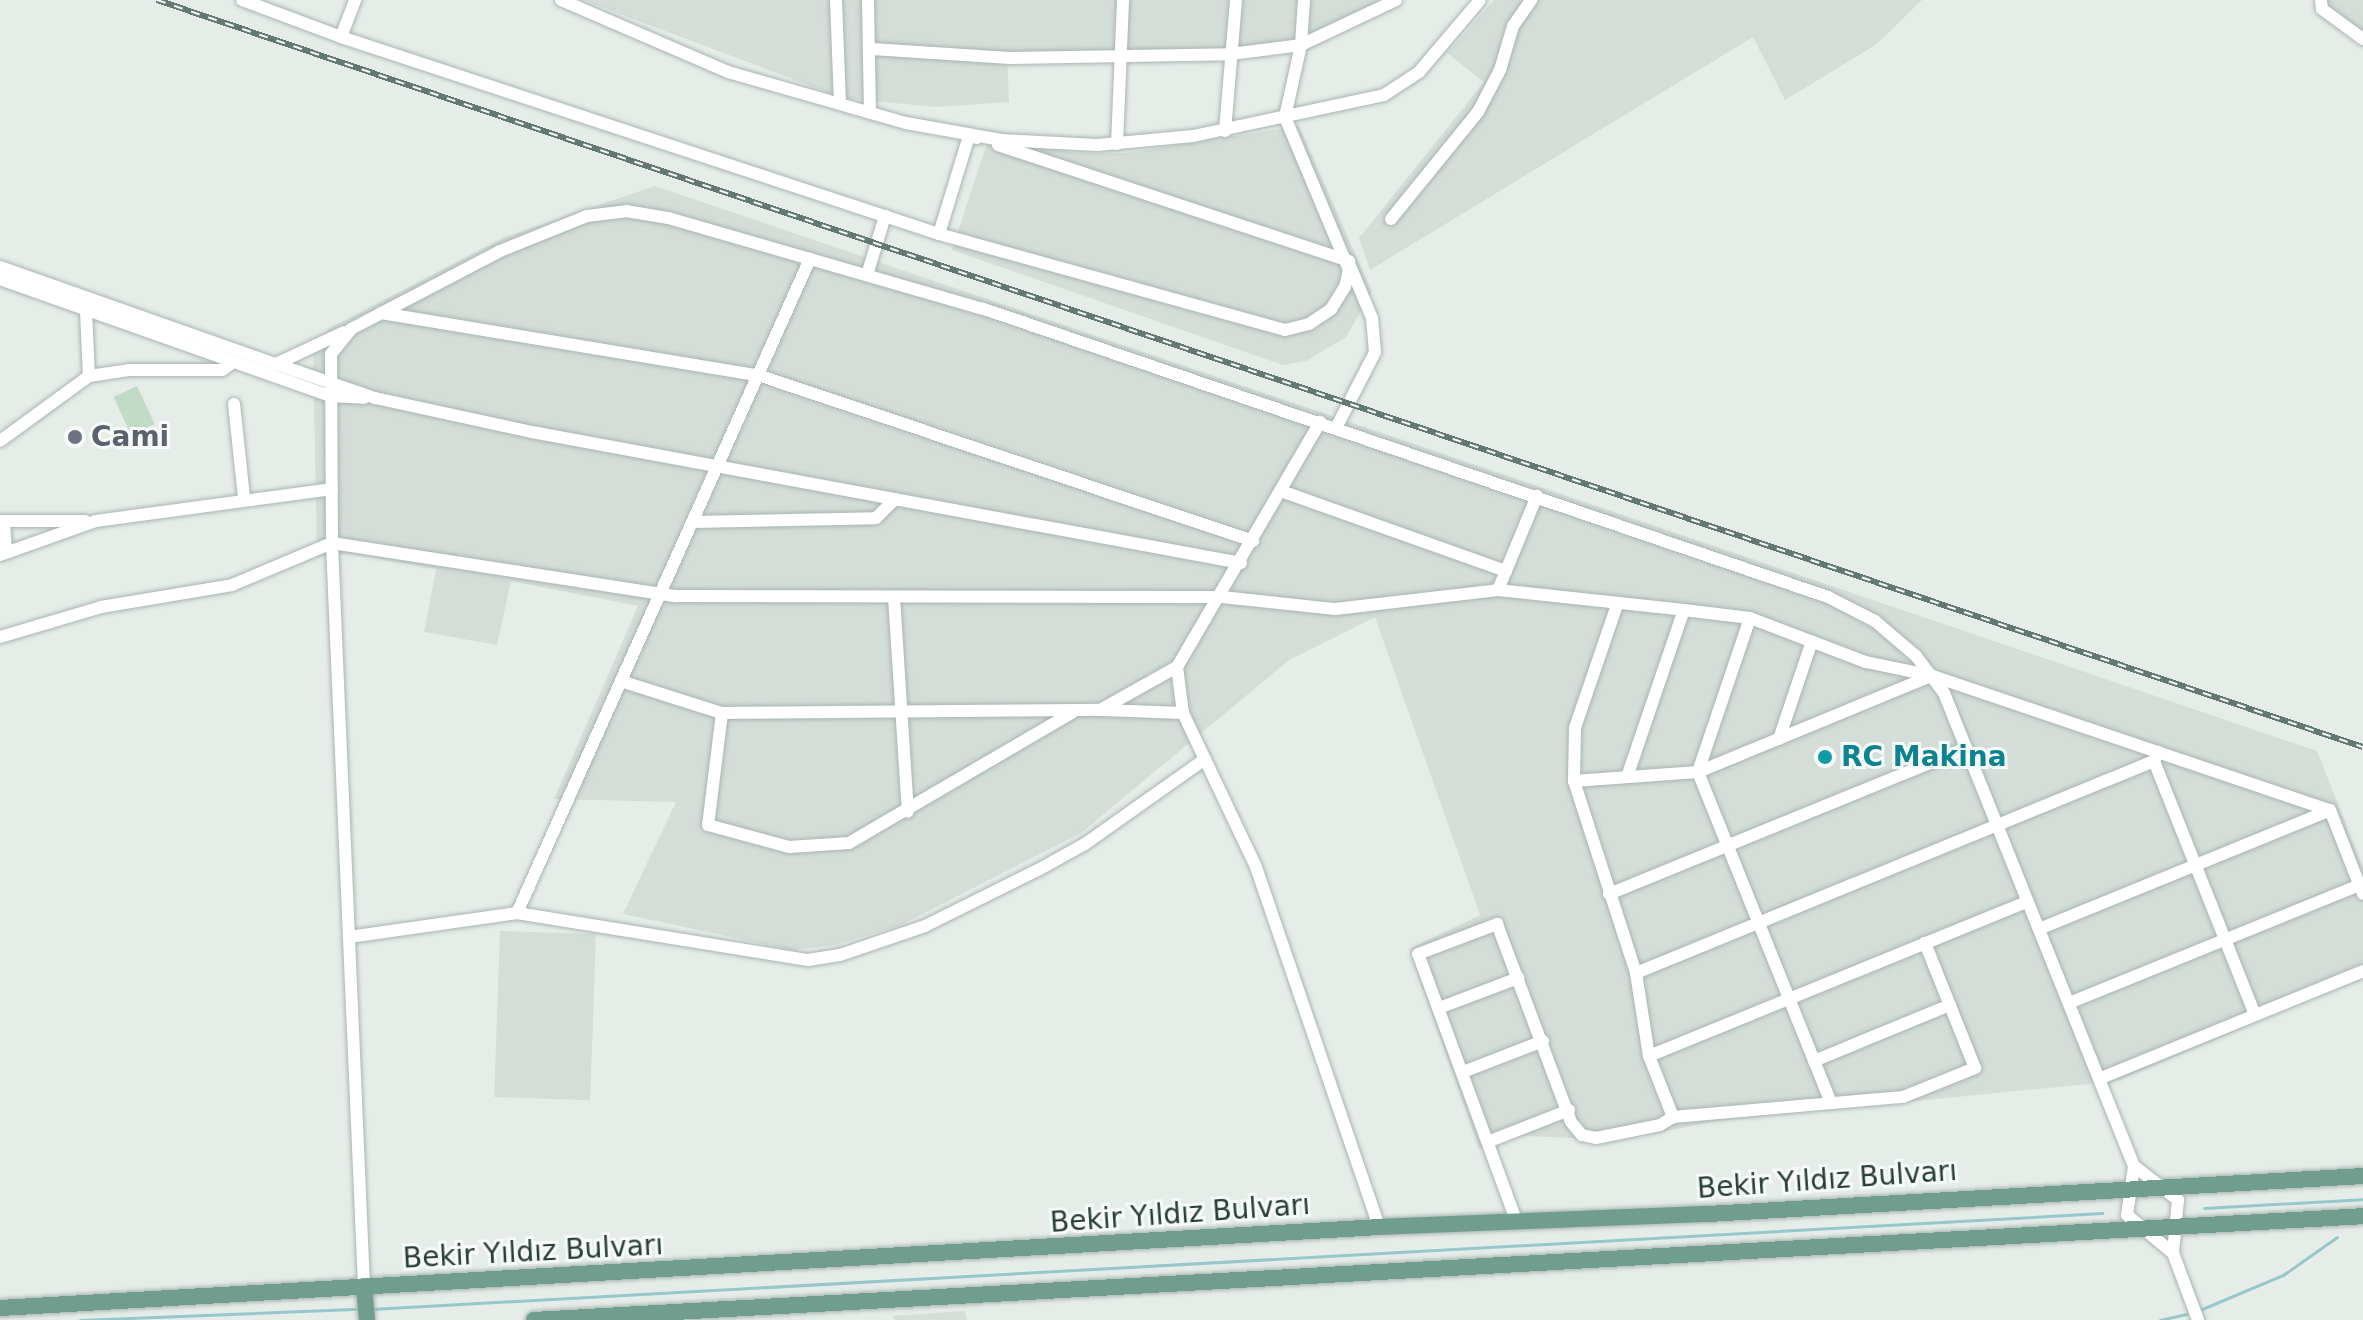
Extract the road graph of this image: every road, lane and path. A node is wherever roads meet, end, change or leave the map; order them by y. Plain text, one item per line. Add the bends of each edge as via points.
1 (242, 0) edge
2 (355, 0) edge
3 (561, 0) edge
4 (836, 0) edge
5 (868, 0) edge
6 (1123, 0) edge
7 (1236, 0) edge
8 (1304, 0) edge
9 (1376, 0) edge
10 (1396, 0) edge
11 (1480, 0) edge
12 (1531, 0) edge
13 (2321, 0) edge
14 (1375, 14) junction
15 (341, 37) junction
16 (2363, 39) edge
17 (1301, 45) junction
18 (872, 49) junction
19 (1231, 54) junction
20 (1121, 56) junction
21 (840, 104) junction
22 (870, 113) junction
23 (1285, 117) junction
24 (1225, 131) junction
25 (969, 136) junction
26 (1117, 144) junction
27 (885, 216) junction
28 (1391, 219) dead end
29 (939, 234) junction
30 (810, 259) junction
31 (1349, 261) junction
32 (0, 267) edge
33 (867, 275) junction
34 (0, 279) edge
35 (86, 311) junction
36 (381, 313) junction
37 (351, 329) junction
38 (232, 363) junction
39 (276, 364) junction
40 (89, 376) junction
41 (761, 376) junction
42 (330, 380) junction
43 (330, 396) junction
44 (375, 398) junction
45 (234, 404) dead end
46 (1320, 422) junction
47 (1336, 428) junction
48 (0, 441) edge
49 (720, 467) junction
50 (332, 489) junction
51 (1281, 491) junction
52 (1537, 496) junction
53 (244, 498) junction
54 (895, 499) junction
55 (96, 521) junction
56 (2, 522) edge
57 (692, 522) junction
58 (1253, 541) junction
59 (332, 543) junction
60 (3, 554) edge
61 (1241, 563) junction
62 (1506, 571) junction
63 (1498, 590) junction
64 (656, 594) junction
65 (894, 597) junction
66 (1222, 597) junction
67 (1617, 605) junction
68 (1684, 610) junction
69 (1750, 618) junction
70 (0, 637) edge
71 (1812, 641) junction
72 (1177, 667) junction
73 (1933, 676) junction
74 (624, 682) junction
75 (1075, 710) junction
76 (1100, 710) junction
77 (900, 712) junction
78 (722, 713) junction
79 (1183, 713) junction
80 (1779, 739) junction
81 (1966, 748) junction
82 (2156, 757) junction
83 (1205, 759) junction
84 (1698, 772) junction
85 (1627, 777) junction
86 (1574, 781) junction
87 (2330, 810) junction
88 (908, 812) junction
89 (1997, 825) junction
90 (1728, 846) junction
91 (2195, 865) junction
92 (2361, 889) edge
93 (1609, 894) junction
94 (2028, 901) junction
95 (517, 913) junction
96 (1759, 923) junction
97 (2039, 929) junction
98 (349, 937) junction
99 (2225, 940) junction
100 (1925, 943) junction
101 (2363, 971) edge
102 (1636, 973) junction
103 (1518, 978) junction
104 (1789, 999) junction
105 (2069, 1003) junction
106 (1950, 1005) junction
107 (1439, 1008) junction
108 (2255, 1015) junction
109 (1543, 1041) junction
110 (1649, 1056) junction
111 (1814, 1061) junction
112 (1463, 1072) junction
113 (2101, 1078) junction
114 (1830, 1101) junction
115 (1569, 1110) junction
116 (1673, 1117) junction
117 (1490, 1141) junction
118 (2134, 1166) junction
119 (2363, 1176) edge
120 (2165, 1185) junction
121 (2131, 1186) junction
122 (2363, 1216) edge
123 (1516, 1220) junction
124 (1379, 1227) junction
125 (2178, 1227) junction
126 (2141, 1229) junction
127 (2173, 1253) junction
128 (366, 1306) edge
129 (0, 1308) edge
130 (534, 1320) edge
131 (2198, 1320) edge

1 - 15 street
2 - 15 street
3 - 21 street via 694,59
4 - 21 street
5 - 18 street
6 - 20 street
7 - 19 street
8 - 17 street
9 - 14 street
10 - 14 street
11 - 23 street via 1419,72 1393,91
12 - 28 street via 1513,26 1500,70 1478,112
13 - 16 street via 2322,9
14 - 17 street
15 - 27 street
17 - 19 street
17 - 23 street
18 - 20 street via 1010,58
18 - 22 street
19 - 20 street
19 - 24 street
20 - 26 street
21 - 22 street
22 - 25 street
23 - 24 street
23 - 31 street
24 - 26 street
25 - 26 street
25 - 29 street
25 - 31 street
27 - 29 street
27 - 33 street
29 - 31 street via 1285,330 1317,320 1337,302
30 - 33 street
30 - 36 street via 654,214 612,212 575,220 500,251
30 - 41 street
31 - 47 street via 1372,318 1376,345 1371,366
32 - 39 street
33 - 46 street
34 - 35 street
35 - 38 street
35 - 40 street
36 - 37 street
36 - 41 street
37 - 39 street
37 - 42 street via 333,349
38 - 40 street via 222,370 129,370
38 - 43 street
39 - 42 street
40 - 48 street
41 - 49 street
41 - 58 street
42 - 43 street
42 - 44 street
43 - 44 street
43 - 50 street
44 - 49 street
45 - 53 street
46 - 47 street
46 - 51 street
47 - 52 street
49 - 54 street
49 - 57 street
50 - 53 street
50 - 59 street
51 - 58 street
51 - 62 street
52 - 62 street
52 - 73 street via 1845,604 1890,631
53 - 55 street
54 - 57 street via 876,518
54 - 61 street
55 - 56 street
55 - 60 street
56 - 60 street
57 - 64 street
58 - 61 street
59 - 64 street
59 - 70 street via 232,585 101,607
59 - 98 street
61 - 66 street
62 - 63 street
63 - 66 street via 1335,609
63 - 67 street
64 - 65 street
64 - 74 street
65 - 66 street
65 - 77 street
66 - 72 street
67 - 68 street
67 - 86 street via 1575,728
68 - 69 street
68 - 85 street
69 - 71 street
69 - 84 street
71 - 73 street via 1866,662
71 - 80 street
72 - 76 street
72 - 79 street
73 - 80 street
73 - 81 street
73 - 82 street
74 - 78 street
74 - 95 street
75 - 76 street
75 - 77 street
75 - 88 street
76 - 79 street
77 - 78 street
77 - 88 street
78 - 88 street via 708,825 789,847 849,843
79 - 83 street
80 - 84 street
81 - 89 street
81 - 90 street
82 - 87 street
82 - 89 street
82 - 91 street
83 - 95 street via 1085,844 1038,870 908,934 840,955 808,960
83 - 124 street via 1256,867
84 - 85 street
84 - 90 street
85 - 86 street
86 - 93 street
87 - 91 street
87 - 92 street
89 - 94 street
89 - 96 street
90 - 93 street
90 - 96 street
91 - 97 street
91 - 99 street
92 - 99 street
93 - 102 street
94 - 97 street
94 - 100 street
95 - 98 street
96 - 102 street
96 - 104 street
97 - 105 street
98 - 128 street
99 - 105 street
99 - 108 street
100 - 104 street
100 - 106 street
101 - 108 street
102 - 110 street
103 - 107 street
103 - 107 street via 1497,924 1418,954
103 - 109 street
104 - 110 street
104 - 111 street
105 - 113 street
106 - 111 street
106 - 114 street via 1975,1068 1903,1097
107 - 112 street
108 - 113 street
109 - 112 street
109 - 115 street
110 - 116 street
111 - 114 street
112 - 117 street
113 - 118 street
114 - 116 street
115 - 116 street via 1573,1127 1591,1139 1660,1125
115 - 117 street
117 - 123 street
118 - 120 street
118 - 121 street
119 - 120 main road, Bekir Yıldız Bulvarı
120 - 121 main road, Bekir Yıldız Bulvarı
120 - 125 street via 2178,1200
121 - 123 main road, Bekir Yıldız Bulvarı via 1708,1214
121 - 126 street via 2127,1215
122 - 125 main road
123 - 124 main road, Bekir Yıldız Bulvarı
124 - 128 main road, Bekir Yıldız Bulvarı
125 - 126 main road
125 - 127 street
126 - 127 street
126 - 130 main road
127 - 131 street
128 - 129 main road, Bekir Yıldız Bulvarı

